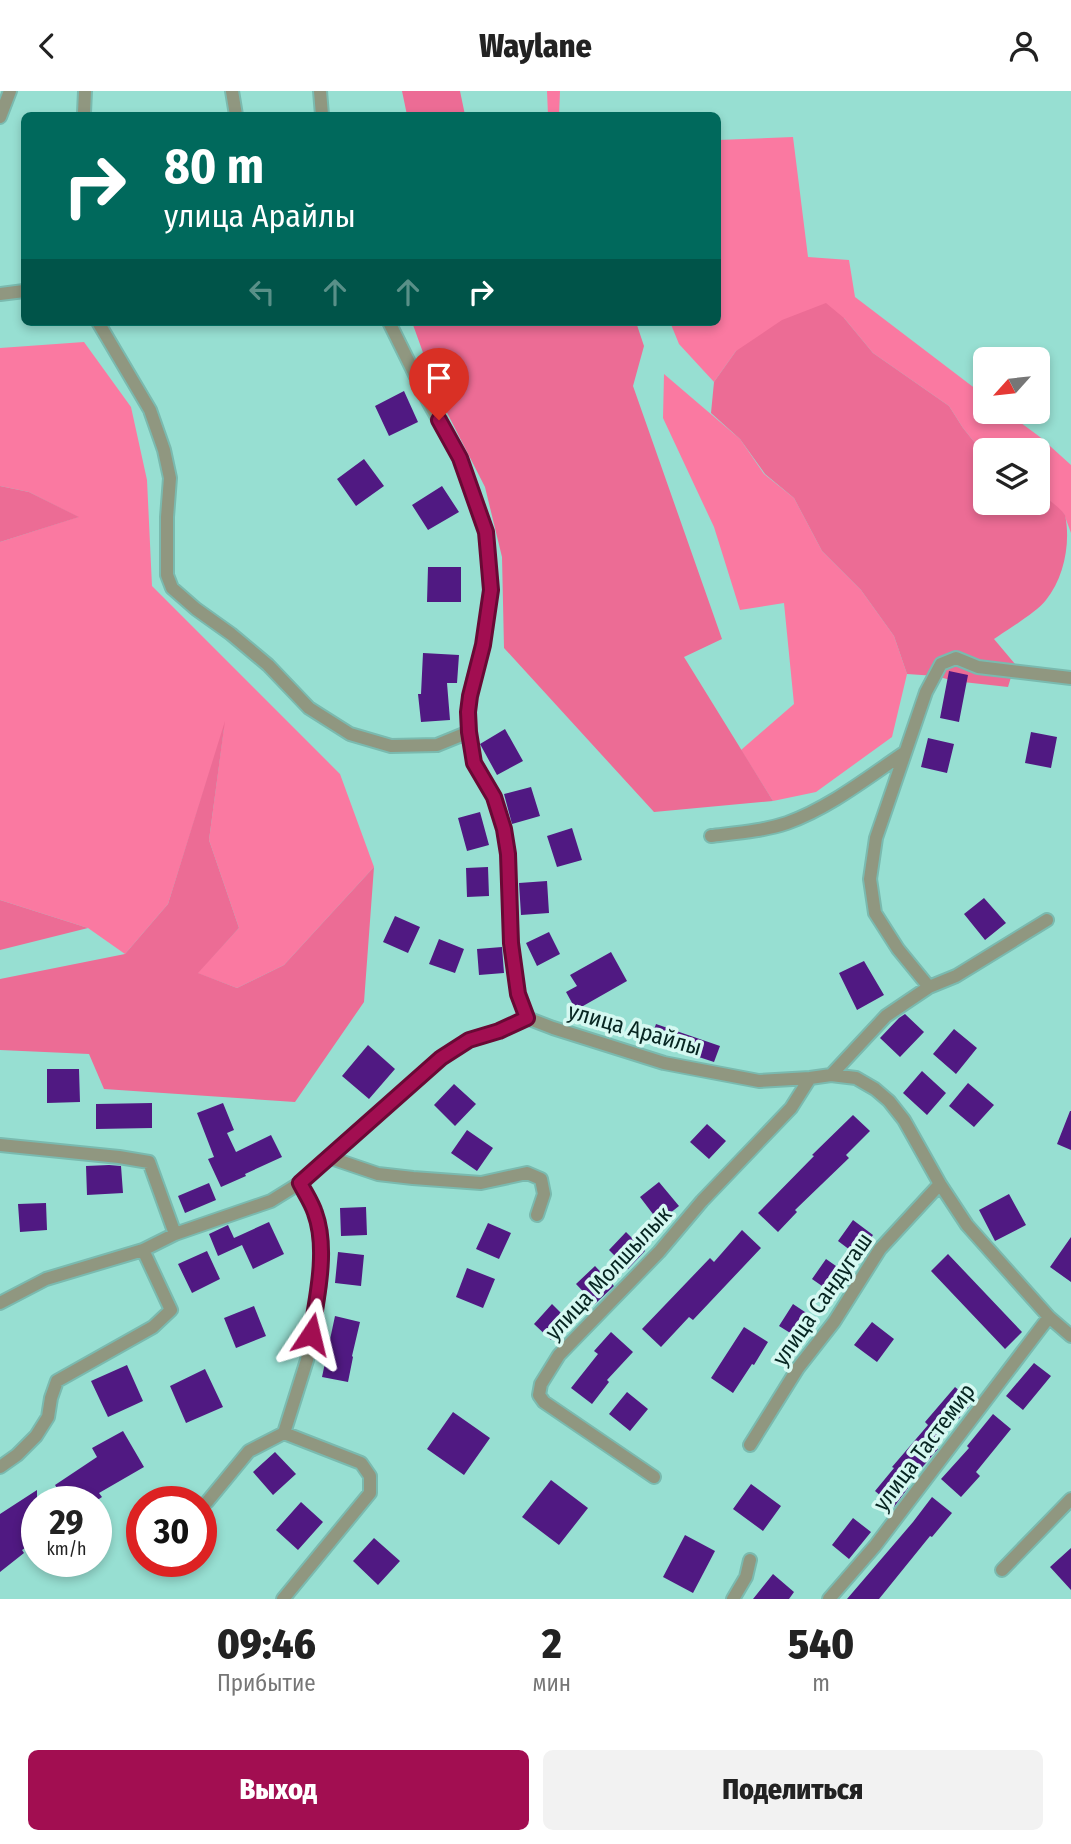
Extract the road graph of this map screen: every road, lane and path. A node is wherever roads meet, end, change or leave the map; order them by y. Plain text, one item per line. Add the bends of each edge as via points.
1 (10, 91) edge
2 (85, 91) edge
3 (232, 91) edge
4 (320, 91) edge
5 (84, 112) edge
6 (236, 112) edge
7 (322, 112) edge
8 (0, 117) edge
9 (21, 291) edge
10 (0, 294) edge
11 (99, 326) edge
12 (391, 326) edge
13 (1071, 678) edge
14 (469, 732) junction
15 (904, 753) junction
16 (711, 836) dead end
17 (1048, 920) dead end
18 (929, 987) junction
19 (527, 1018) junction
20 (831, 1075) junction
21 (810, 1078) junction
22 (0, 1145) edge
23 (328, 1157) junction
24 (300, 1183) junction
25 (940, 1184) junction
26 (537, 1215) dead end
27 (175, 1234) junction
28 (143, 1250) junction
29 (0, 1303) edge
30 (1049, 1317) junction
31 (1071, 1336) edge
32 (284, 1433) junction
33 (750, 1445) dead end
34 (0, 1467) edge
35 (654, 1477) dead end
36 (217, 1490) edge
37 (1071, 1499) edge
38 (750, 1560) dead end
39 (1002, 1570) dead end
40 (283, 1599) edge
41 (733, 1599) edge
42 (829, 1599) edge

1 - 8 street
2 - 5 street
3 - 6 street
4 - 7 street
9 - 10 street
11 - 14 street via 149,411 164,450 170,478 166,528 167,575 172,588 268,665 309,708 350,734 391,746 437,745
12 - 14 street via 460,458 486,532 491,590 468,712
13 - 15 street via 978,667 956,658 941,664
14 - 19 street via 474,763 494,797 504,829 511,943 518,994
15 - 16 street via 824,806 786,823
15 - 18 street via 876,838 870,879 875,913
17 - 18 street via 956,976
18 - 20 street via 886,1016
19 - 21 street, улица Арайлы via 664,1063 759,1081
19 - 23 street via 469,1040 441,1058
20 - 21 street, улица Арайлы
20 - 25 street via 856,1078 889,1101
21 - 35 street, улица Молшылык via 791,1108 559,1355 541,1384 539,1395 544,1402
22 - 27 street via 149,1162
23 - 24 street
23 - 26 street via 378,1174 434,1180 481,1183 527,1173 541,1179 544,1193
24 - 27 street via 271,1201
24 - 32 street via 316,1214 320,1283 307,1360
25 - 30 street via 967,1225
25 - 33 street, улица Сандугаш via 880,1249
27 - 28 street
28 - 29 street via 46,1279
28 - 34 street via 171,1310 153,1327 57,1381 48,1417 36,1436
30 - 31 street
30 - 42 street, улица Тастемир via 876,1546
32 - 36 street via 250,1451
32 - 40 street via 360,1463 370,1476 370,1493
37 - 39 street
38 - 41 street

